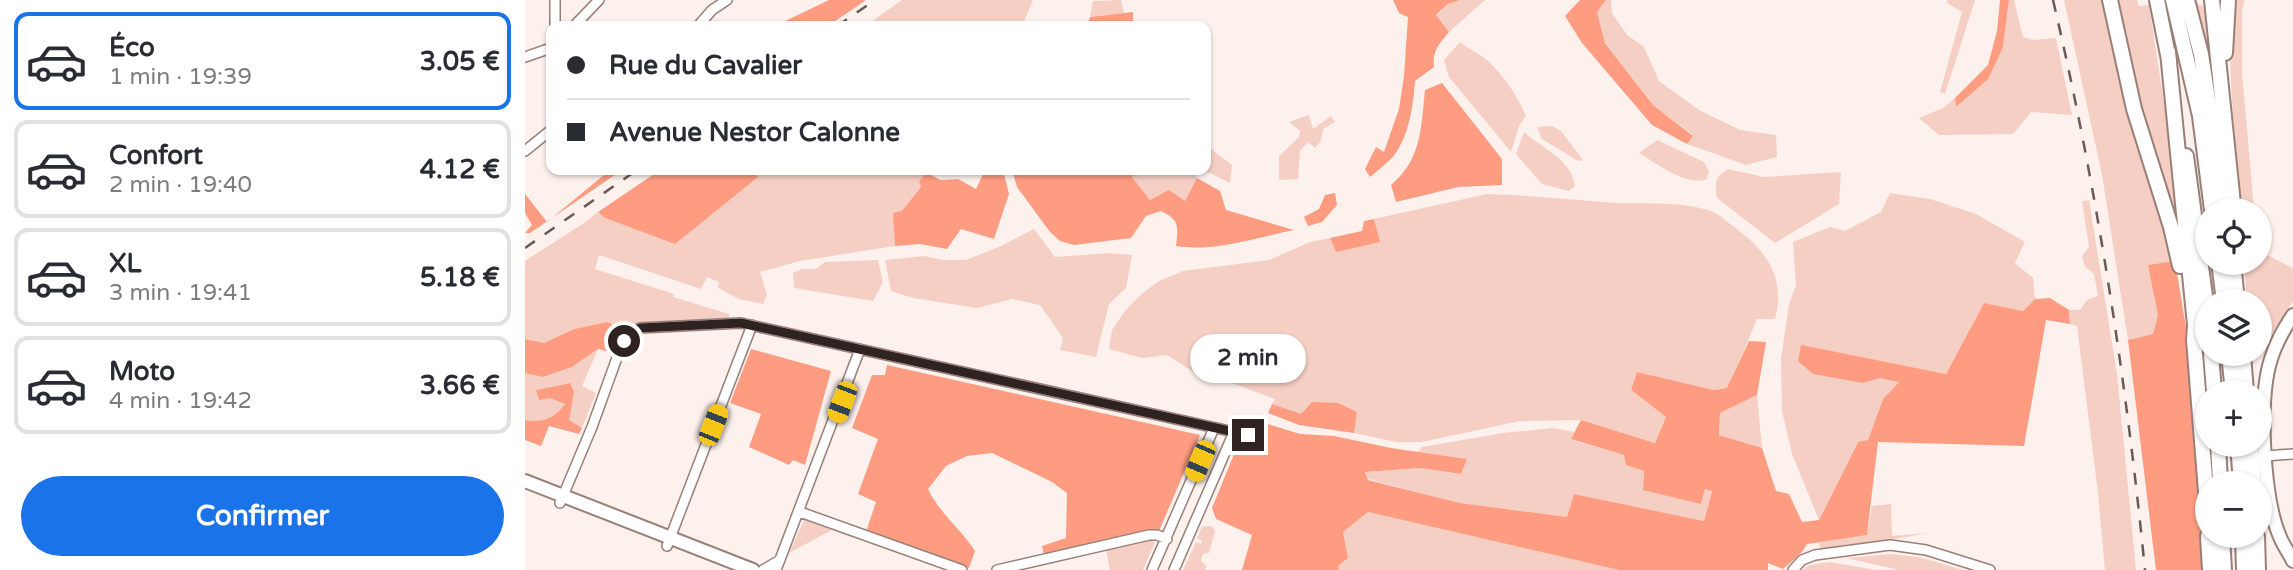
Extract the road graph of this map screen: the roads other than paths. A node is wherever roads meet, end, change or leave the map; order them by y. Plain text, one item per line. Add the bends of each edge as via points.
1 (555, 0) edge
2 (599, 0) edge
3 (727, 0) edge
4 (2110, 0) edge
5 (2157, 0) edge
6 (2173, 0) edge
7 (2187, 0) edge
8 (2212, 0) edge
9 (2228, 0) edge
10 (713, 5) edge
11 (555, 21) edge
12 (579, 21) edge
13 (702, 21) edge
14 (546, 50) edge
15 (2168, 52) junction
16 (525, 57) edge
17 (546, 134) edge
18 (2229, 149) junction
19 (525, 151) edge
20 (2210, 198) edge
21 (2223, 198) edge
22 (2233, 198) edge
23 (2204, 289) edge
24 (2293, 315) edge
25 (752, 325) junction
26 (2194, 340) junction
27 (860, 349) junction
28 (2266, 380) edge
29 (1214, 428) junction
30 (1234, 432) junction
31 (1248, 435) dead end
32 (2293, 454) edge
33 (2272, 456) edge
34 (2265, 457) edge
35 (2204, 471) edge
36 (525, 481) edge
37 (525, 489) edge
38 (562, 500) junction
39 (800, 512) junction
40 (1167, 539) junction
41 (669, 542) junction
42 (2209, 548) edge
43 (2223, 548) edge
44 (2243, 548) edge
45 (2257, 548) edge
46 (780, 560) junction
47 (2293, 561) edge
48 (729, 567) edge
49 (742, 570) edge
50 (753, 570) edge
51 (763, 570) edge
52 (776, 570) edge
53 (963, 570) edge
54 (997, 570) edge
55 (1152, 570) edge
56 (1174, 570) edge
57 (1793, 570) edge
58 (1990, 570) edge
59 (2210, 570) edge
60 (2224, 570) edge
61 (2244, 570) edge
62 (2258, 570) edge

1 - 11 street
2 - 12 street
3 - 10 street
4 - 26 highway via 2134,109 2171,227
5 - 15 highway
6 - 20 highway via 2200,116
7 - 21 highway via 2201,54
8 - 18 highway
9 - 18 highway
10 - 13 street
14 - 16 street
15 - 23 highway
15 - 26 highway
17 - 19 street
18 - 22 highway
24 - 28 main road via 2280,336
25 - 27 street
25 - 38 street via 640,328 629,333
25 - 41 street
26 - 35 highway
27 - 29 street
27 - 39 street
29 - 30 street
29 - 40 street
30 - 31 street
30 - 56 street
32 - 33 street
34 - 47 main road via 2273,516
36 - 38 main road
37 - 38 main road
38 - 41 main road
39 - 46 street
39 - 53 street
40 - 54 street via 1149,535
40 - 55 street
41 - 48 main road
42 - 59 highway
43 - 60 highway
44 - 61 highway
45 - 62 highway
46 - 51 street
46 - 52 street
48 - 49 street
48 - 50 main road
57 - 58 street via 1815,555 1874,545 1906,545

